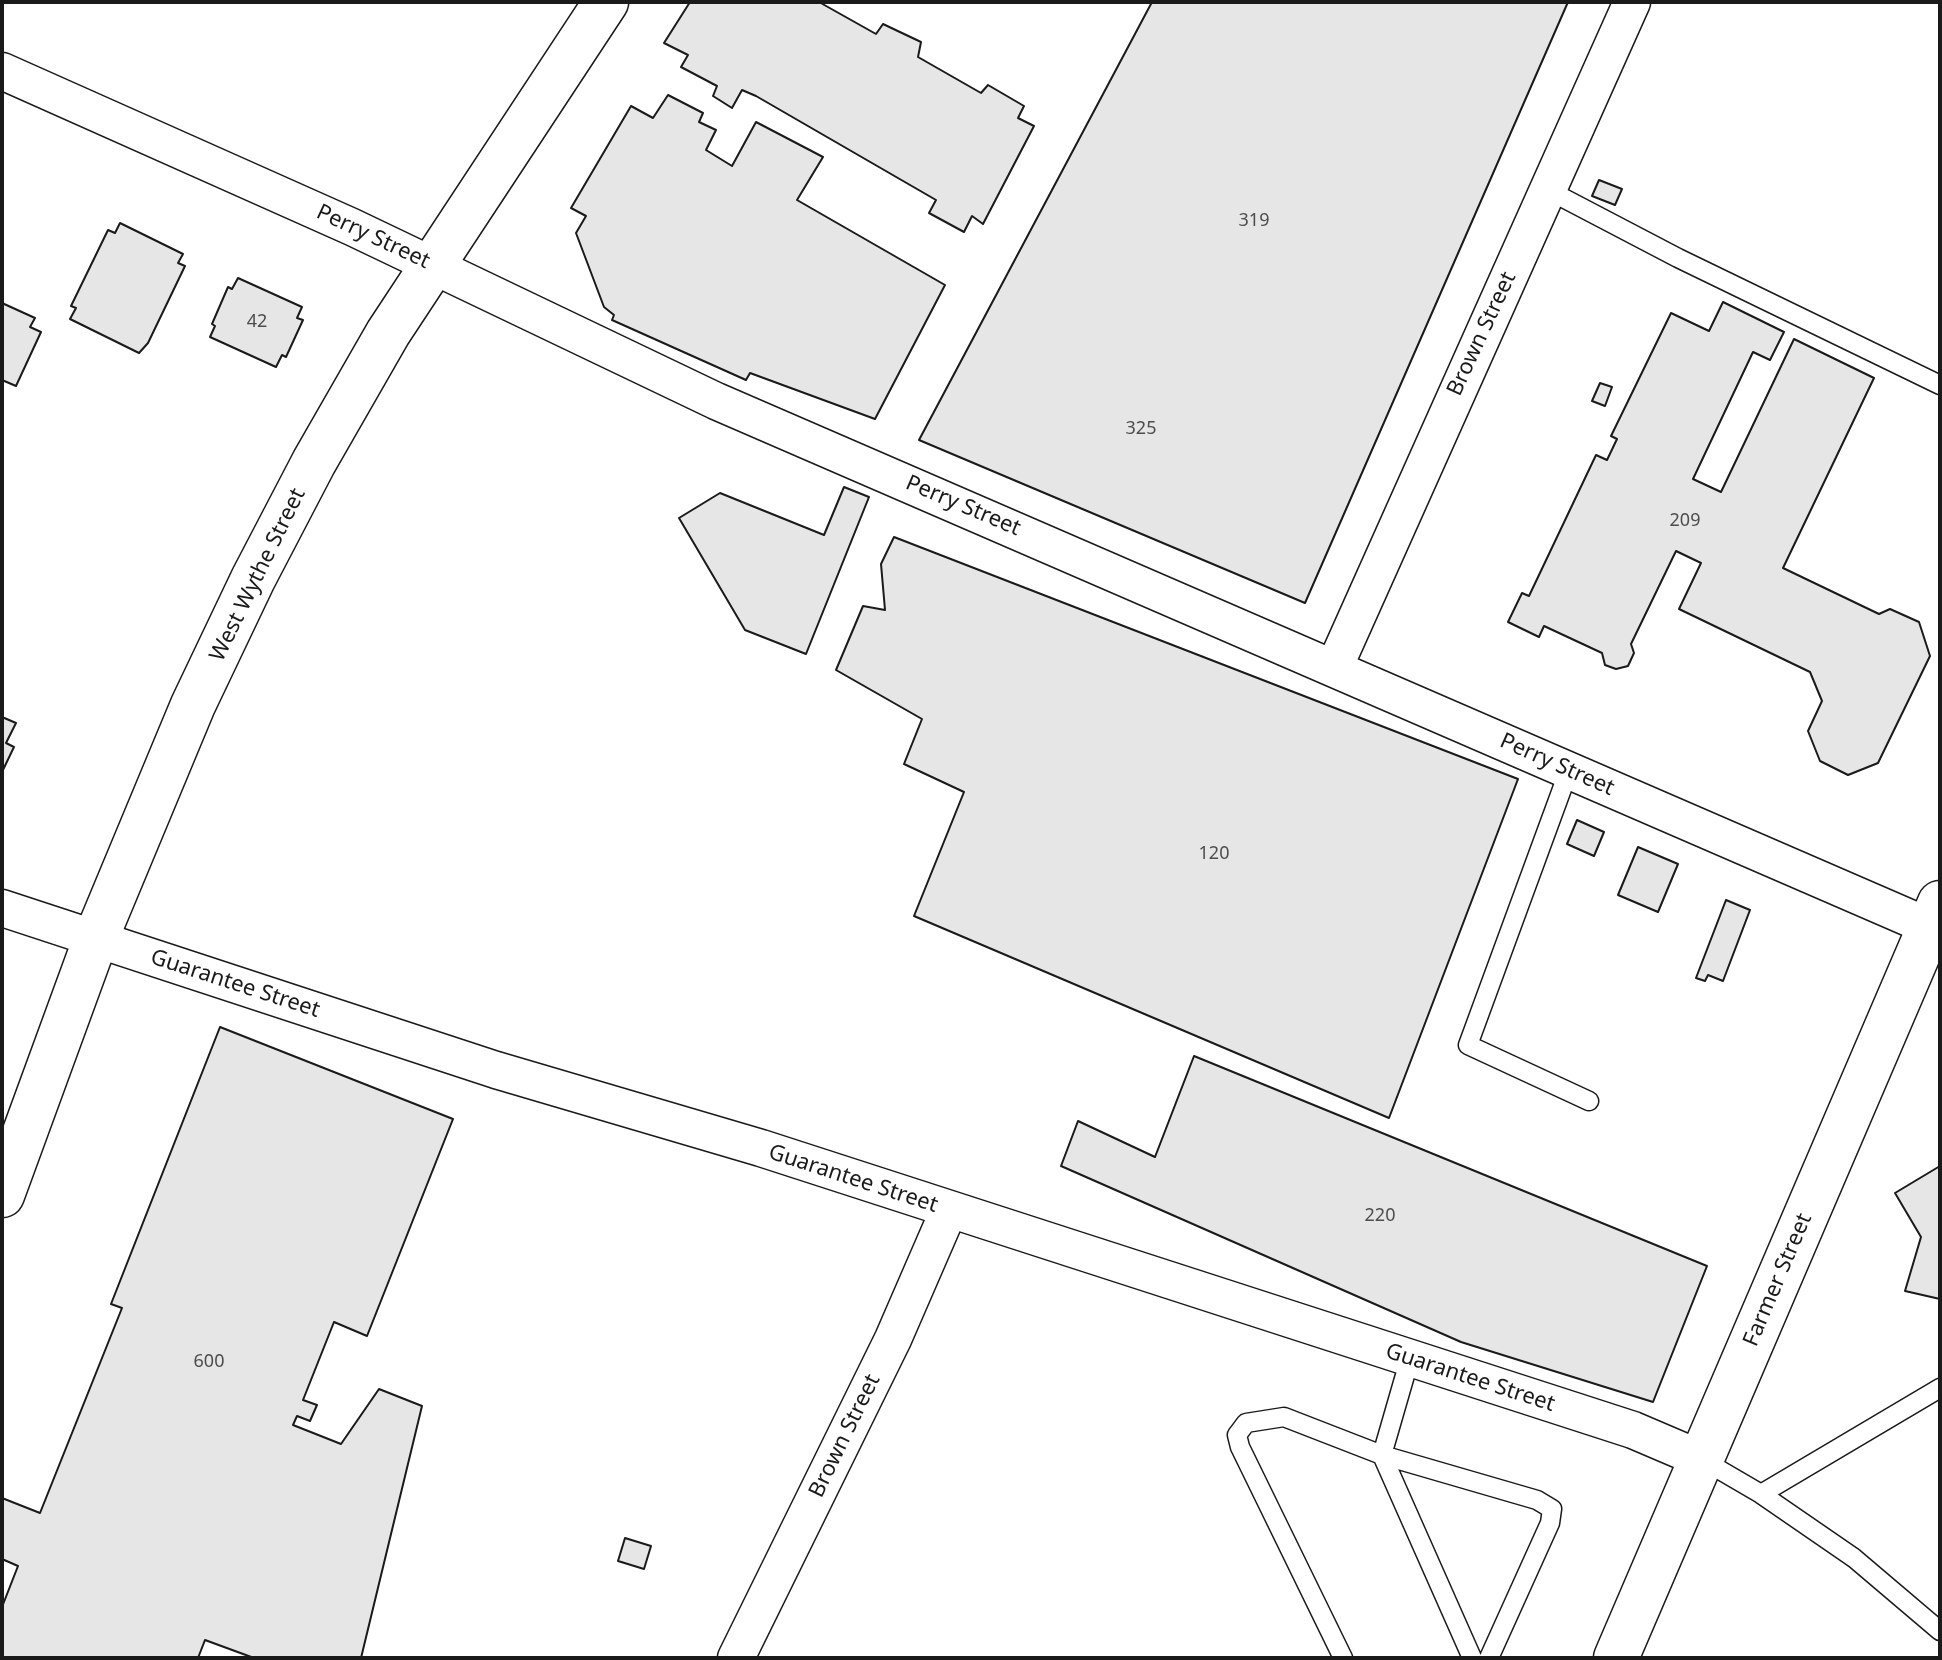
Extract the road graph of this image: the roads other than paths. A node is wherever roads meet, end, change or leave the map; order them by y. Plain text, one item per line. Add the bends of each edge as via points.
1 (606, 2) edge
2 (1632, 2) edge
3 (2, 71) edge
4 (1548, 190) junction
5 (432, 265) junction
6 (1940, 385) edge
7 (1334, 668) junction
8 (1569, 770) junction
9 (2, 908) edge
10 (1935, 915) edge
11 (96, 938) junction
12 (1589, 1101) dead end
13 (2, 1195) edge
14 (949, 1210) junction
15 (1410, 1358) junction
16 (1940, 1388) edge
17 (1382, 1455) junction
18 (1701, 1459) junction
19 (1761, 1494) junction
20 (1940, 1631) edge
21 (736, 1658) edge
22 (1343, 1658) edge
23 (1472, 1658) edge
24 (1489, 1658) edge
25 (1616, 1658) edge

1 - 5 main road, West Wythe Street
2 - 4 street, Brown Street
3 - 5 street, Perry Street
4 - 6 lane
4 - 7 street, Brown Street
5 - 7 street, Perry Street via 716,401
5 - 11 main road, West Wythe Street via 314,462 253,579 193,705
7 - 8 street, Perry Street
8 - 10 street, Perry Street
8 - 12 lane via 1468,1045
9 - 11 street, Guarantee Street
10 - 18 main road, Farmer Street
11 - 13 main road, West Wythe Street
11 - 14 street, Guarantee Street via 496,1070
14 - 15 street, Guarantee Street
14 - 21 street, Brown Street via 893,1339
15 - 17 lane
15 - 18 street, Guarantee Street via 1633,1430
16 - 19 lane
17 - 22 lane via 1284,1417 1246,1423 1237,1435
17 - 23 lane
17 - 24 lane via 1537,1500 1552,1509
18 - 19 lane
18 - 25 main road, Farmer Street
19 - 20 lane via 1854,1558

